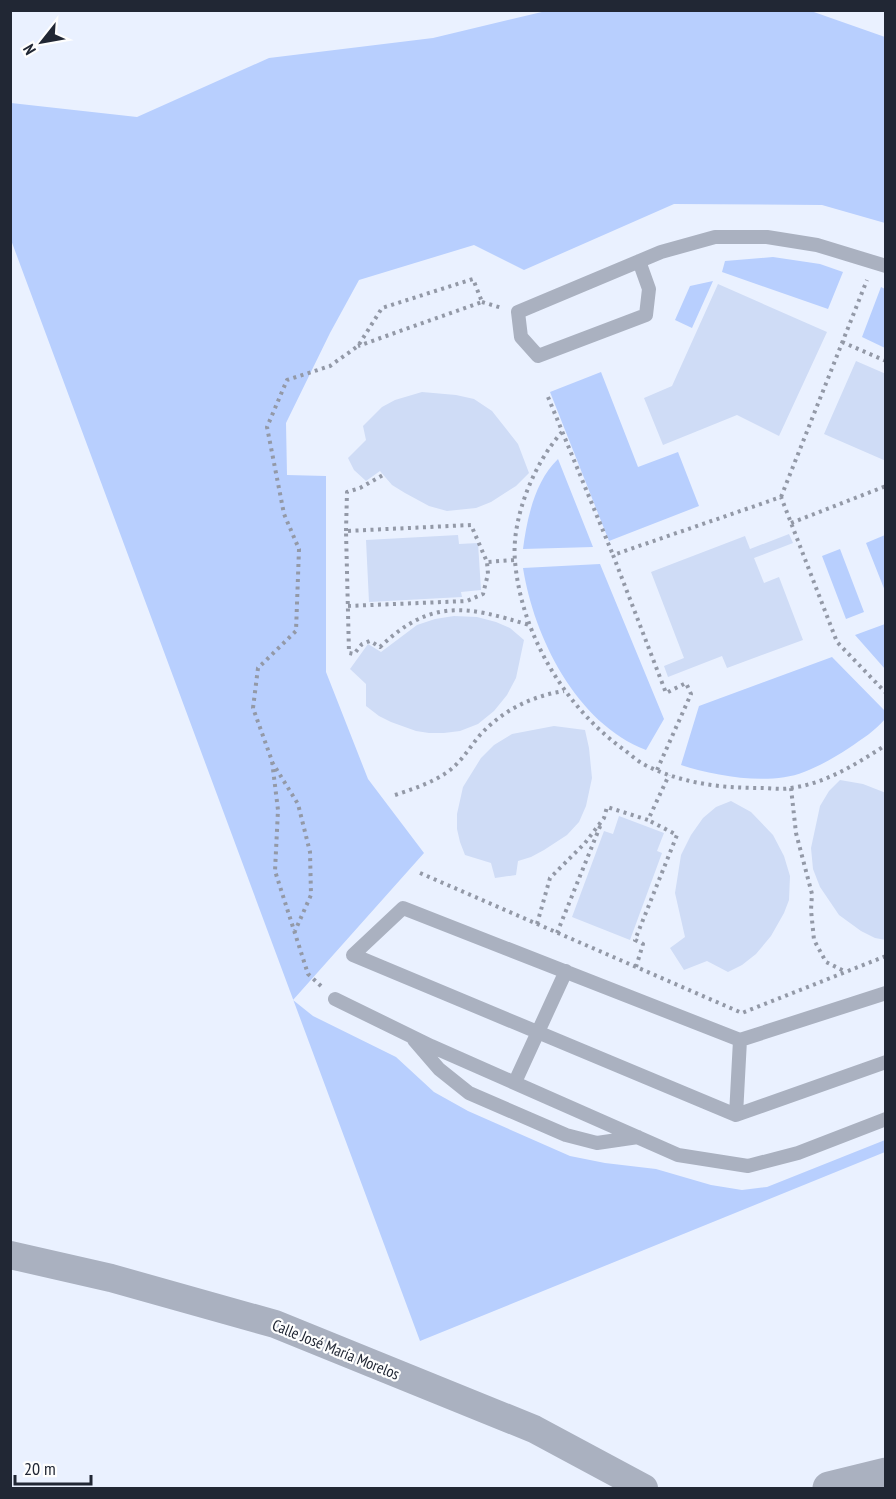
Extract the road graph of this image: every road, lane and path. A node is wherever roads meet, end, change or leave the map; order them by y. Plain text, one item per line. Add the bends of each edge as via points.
1 (639, 261) junction
2 (885, 266) edge
3 (868, 277) dead end
4 (843, 342) junction
5 (358, 345) junction
6 (885, 361) edge
7 (548, 397) dead end
8 (562, 432) junction
9 (383, 475) dead end
10 (885, 486) edge
11 (781, 497) junction
12 (791, 523) junction
13 (346, 531) junction
14 (613, 555) junction
15 (514, 560) junction
16 (488, 562) junction
17 (348, 606) junction
18 (530, 625) junction
19 (565, 691) junction
20 (885, 693) edge
21 (885, 745) edge
22 (272, 761) junction
23 (657, 770) junction
24 (669, 775) junction
25 (791, 788) junction
26 (395, 795) dead end
27 (604, 818) junction
28 (648, 820) junction
29 (420, 873) dead end
30 (537, 924) junction
31 (295, 932) junction
32 (557, 933) junction
33 (885, 956) edge
34 (636, 967) junction
35 (566, 971) junction
36 (847, 972) junction
37 (885, 993) edge
38 (335, 999) joint
39 (538, 1033) junction
40 (411, 1036) junction
41 (740, 1041) junction
42 (885, 1062) edge
43 (515, 1082) junction
44 (736, 1115) junction
45 (885, 1119) edge
46 (638, 1137) junction
47 (10, 1255) edge
48 (885, 1474) edge
49 (644, 1488) edge
50 (829, 1488) edge

1 - 1 lane via 518,312 521,338 538,356 646,315 649,289
1 - 2 lane via 715,237 767,237 817,245
3 - 4 path
4 - 6 path
4 - 11 path
5 - 5 path via 382,308 473,279 482,302
5 - 22 path via 330,366 287,380 267,427 284,514 299,549 296,631 258,668 253,708
7 - 8 path
8 - 14 path
8 - 15 path via 549,447 525,495
9 - 13 path via 347,492
10 - 12 path
11 - 12 path
11 - 14 path
12 - 20 path via 837,642
13 - 16 path via 471,525
13 - 17 path
14 - 23 path via 666,693 686,683 691,694
15 - 16 path
15 - 18 path
16 - 17 path via 483,594 467,601
17 - 18 path via 349,653 354,654 370,641 380,646 399,628 431,613 486,612
18 - 19 path
19 - 23 path via 604,736
19 - 26 path via 521,703 480,735 466,756 447,772
21 - 25 path via 829,778
22 - 31 path via 278,810 275,872
22 - 31 path via 298,804 310,852 311,895
23 - 24 path
24 - 25 path via 707,786
24 - 28 path
25 - 36 path via 796,833 812,894 814,940 826,962
27 - 28 path via 608,807
27 - 30 path via 550,878
27 - 32 path
28 - 34 path via 677,835 635,940 643,944
29 - 30 path
30 - 32 path
31 - 38 path via 308,974
32 - 34 path
33 - 36 path
34 - 36 path via 742,1013
35 - 39 lane
35 - 39 lane via 403,908 353,955
35 - 41 lane
37 - 41 lane
38 - 40 lane
39 - 43 lane
39 - 44 lane
40 - 43 lane
40 - 46 lane via 439,1069 469,1093 566,1135 597,1143
41 - 44 lane
42 - 44 lane
43 - 46 lane
45 - 46 lane via 798,1153 748,1166 678,1155
47 - 49 street, Calle José María Morelos via 111,1278 275,1324 534,1429
48 - 50 street

